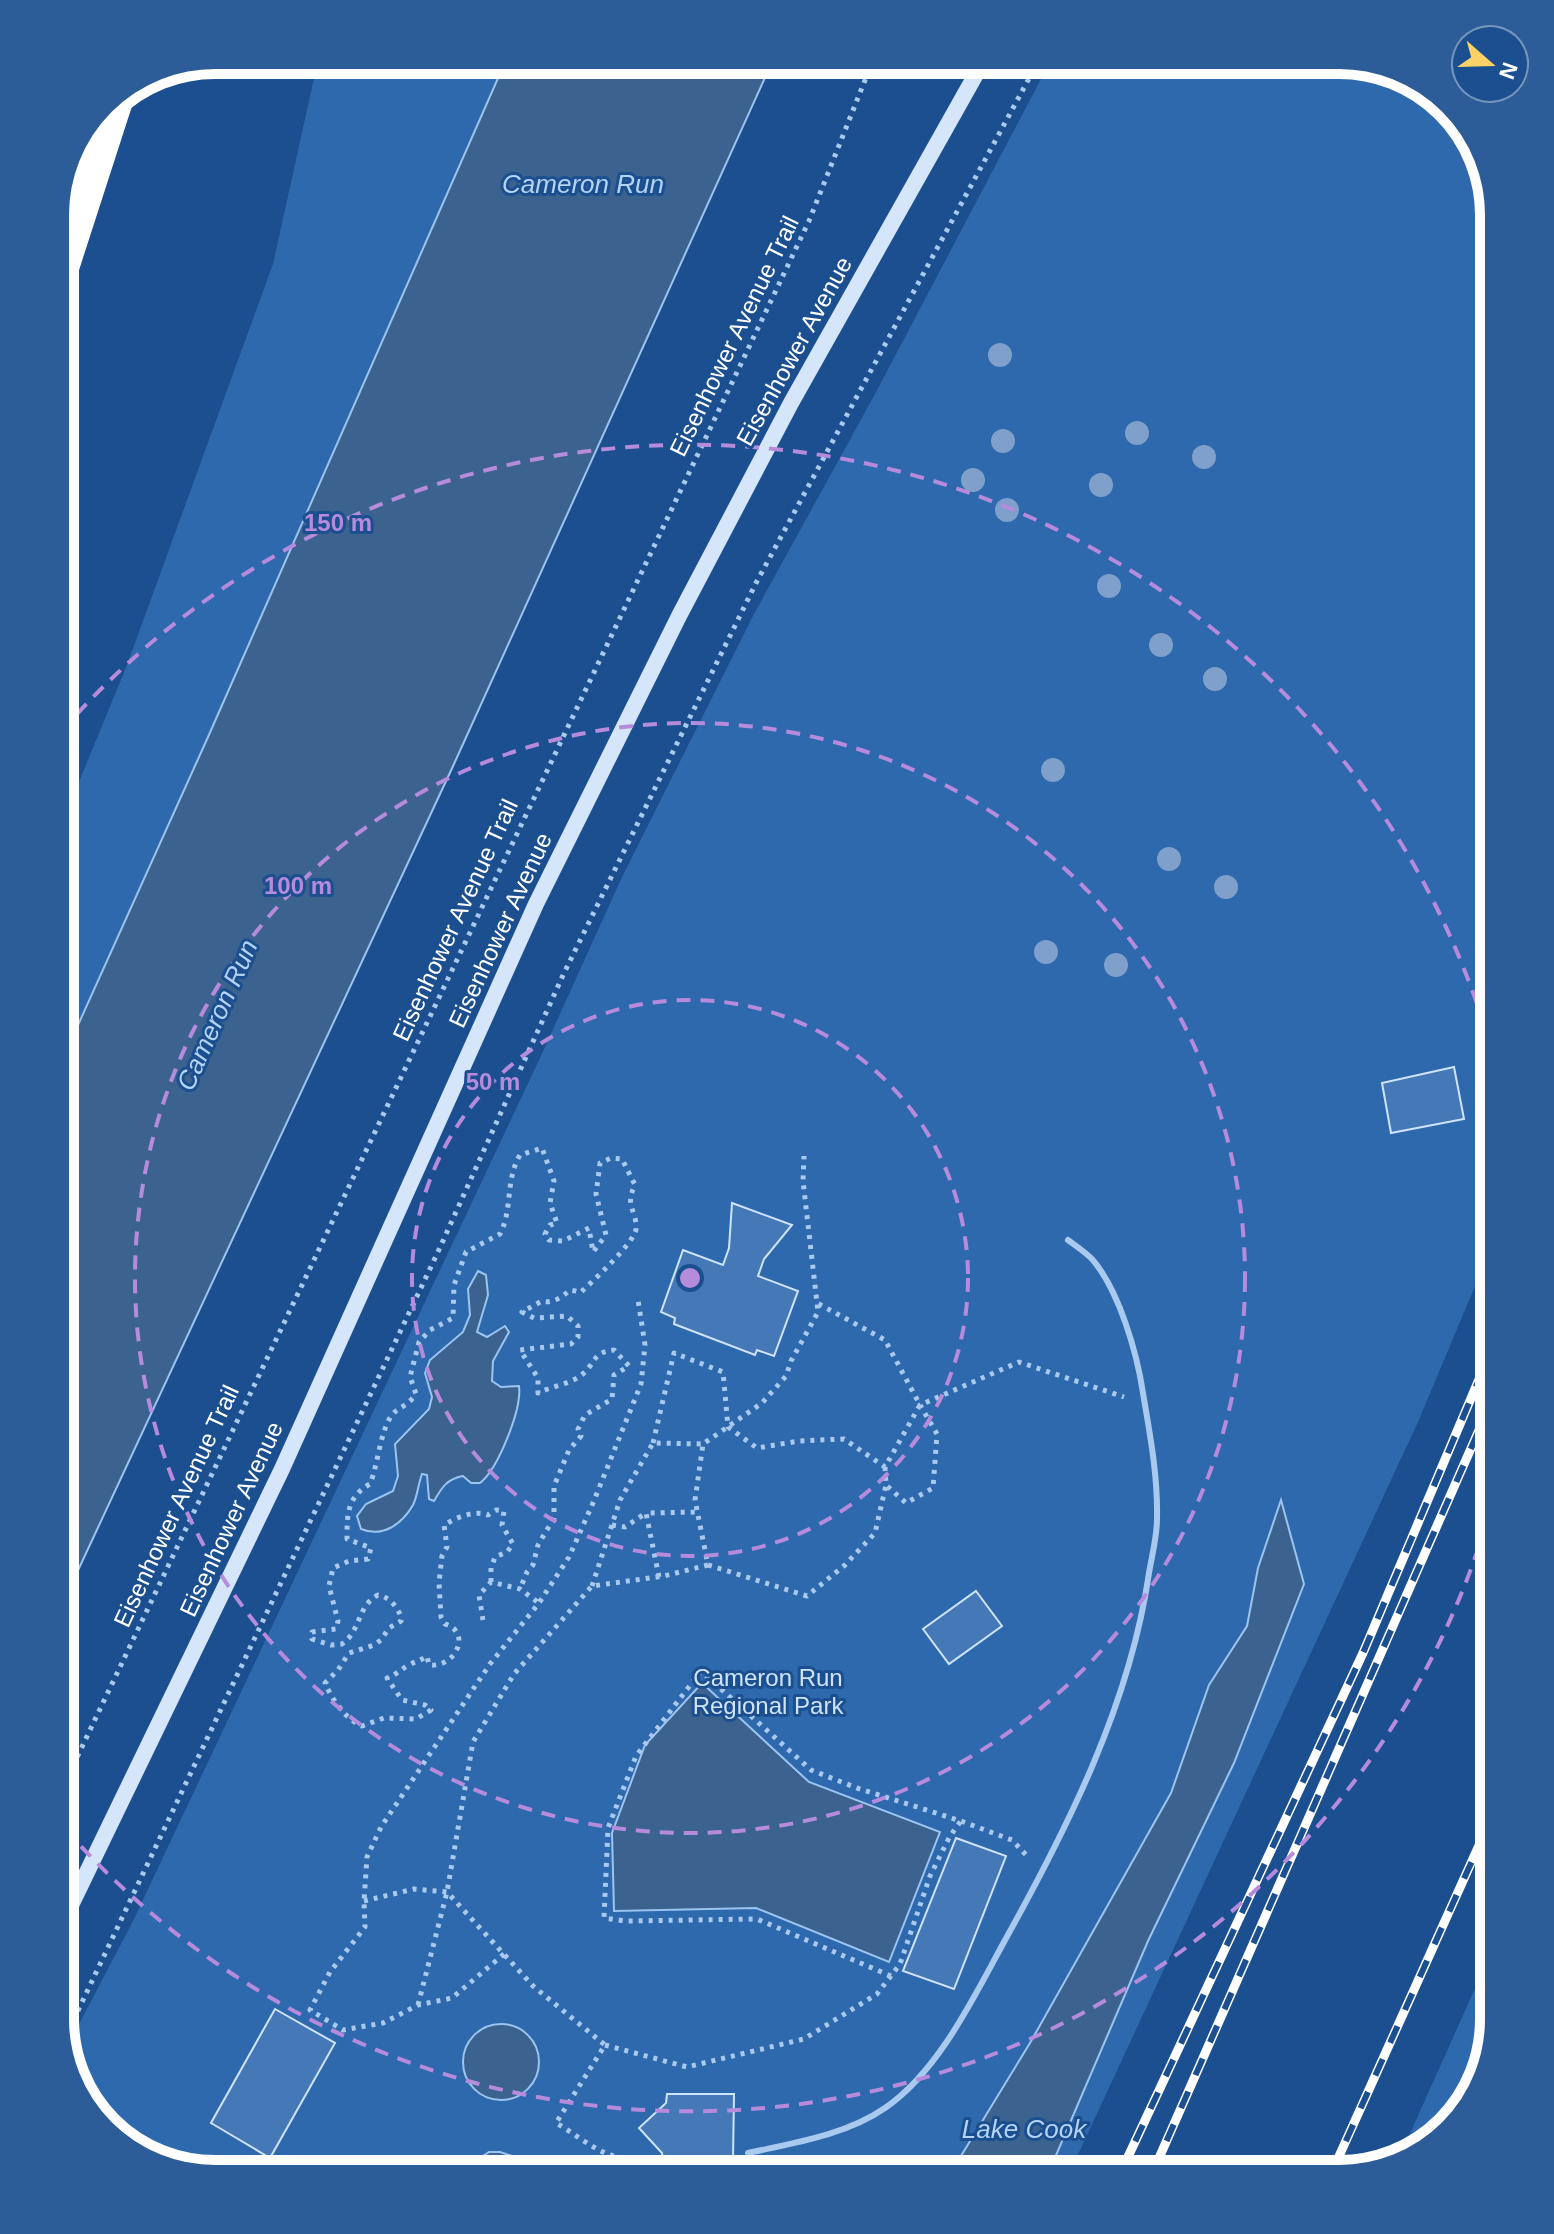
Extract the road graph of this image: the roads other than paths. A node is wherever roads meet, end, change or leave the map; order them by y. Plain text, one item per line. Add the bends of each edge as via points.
1 (976, 74) edge
2 (117, 114) edge
3 (74, 247) edge
4 (1068, 1240) dead end
5 (74, 1899) edge
6 (748, 2153) road end

1 - 5 main road, Eisenhower Avenue via 791,403 536,904 282,1469
2 - 3 highway
4 - 6 lane via 1092,1259 1120,1310 1140,1371 1155,1458 1157,1521 1144,1608 1119,1692 1043,1872 959,2024 929,2067 885,2108 812,2139

